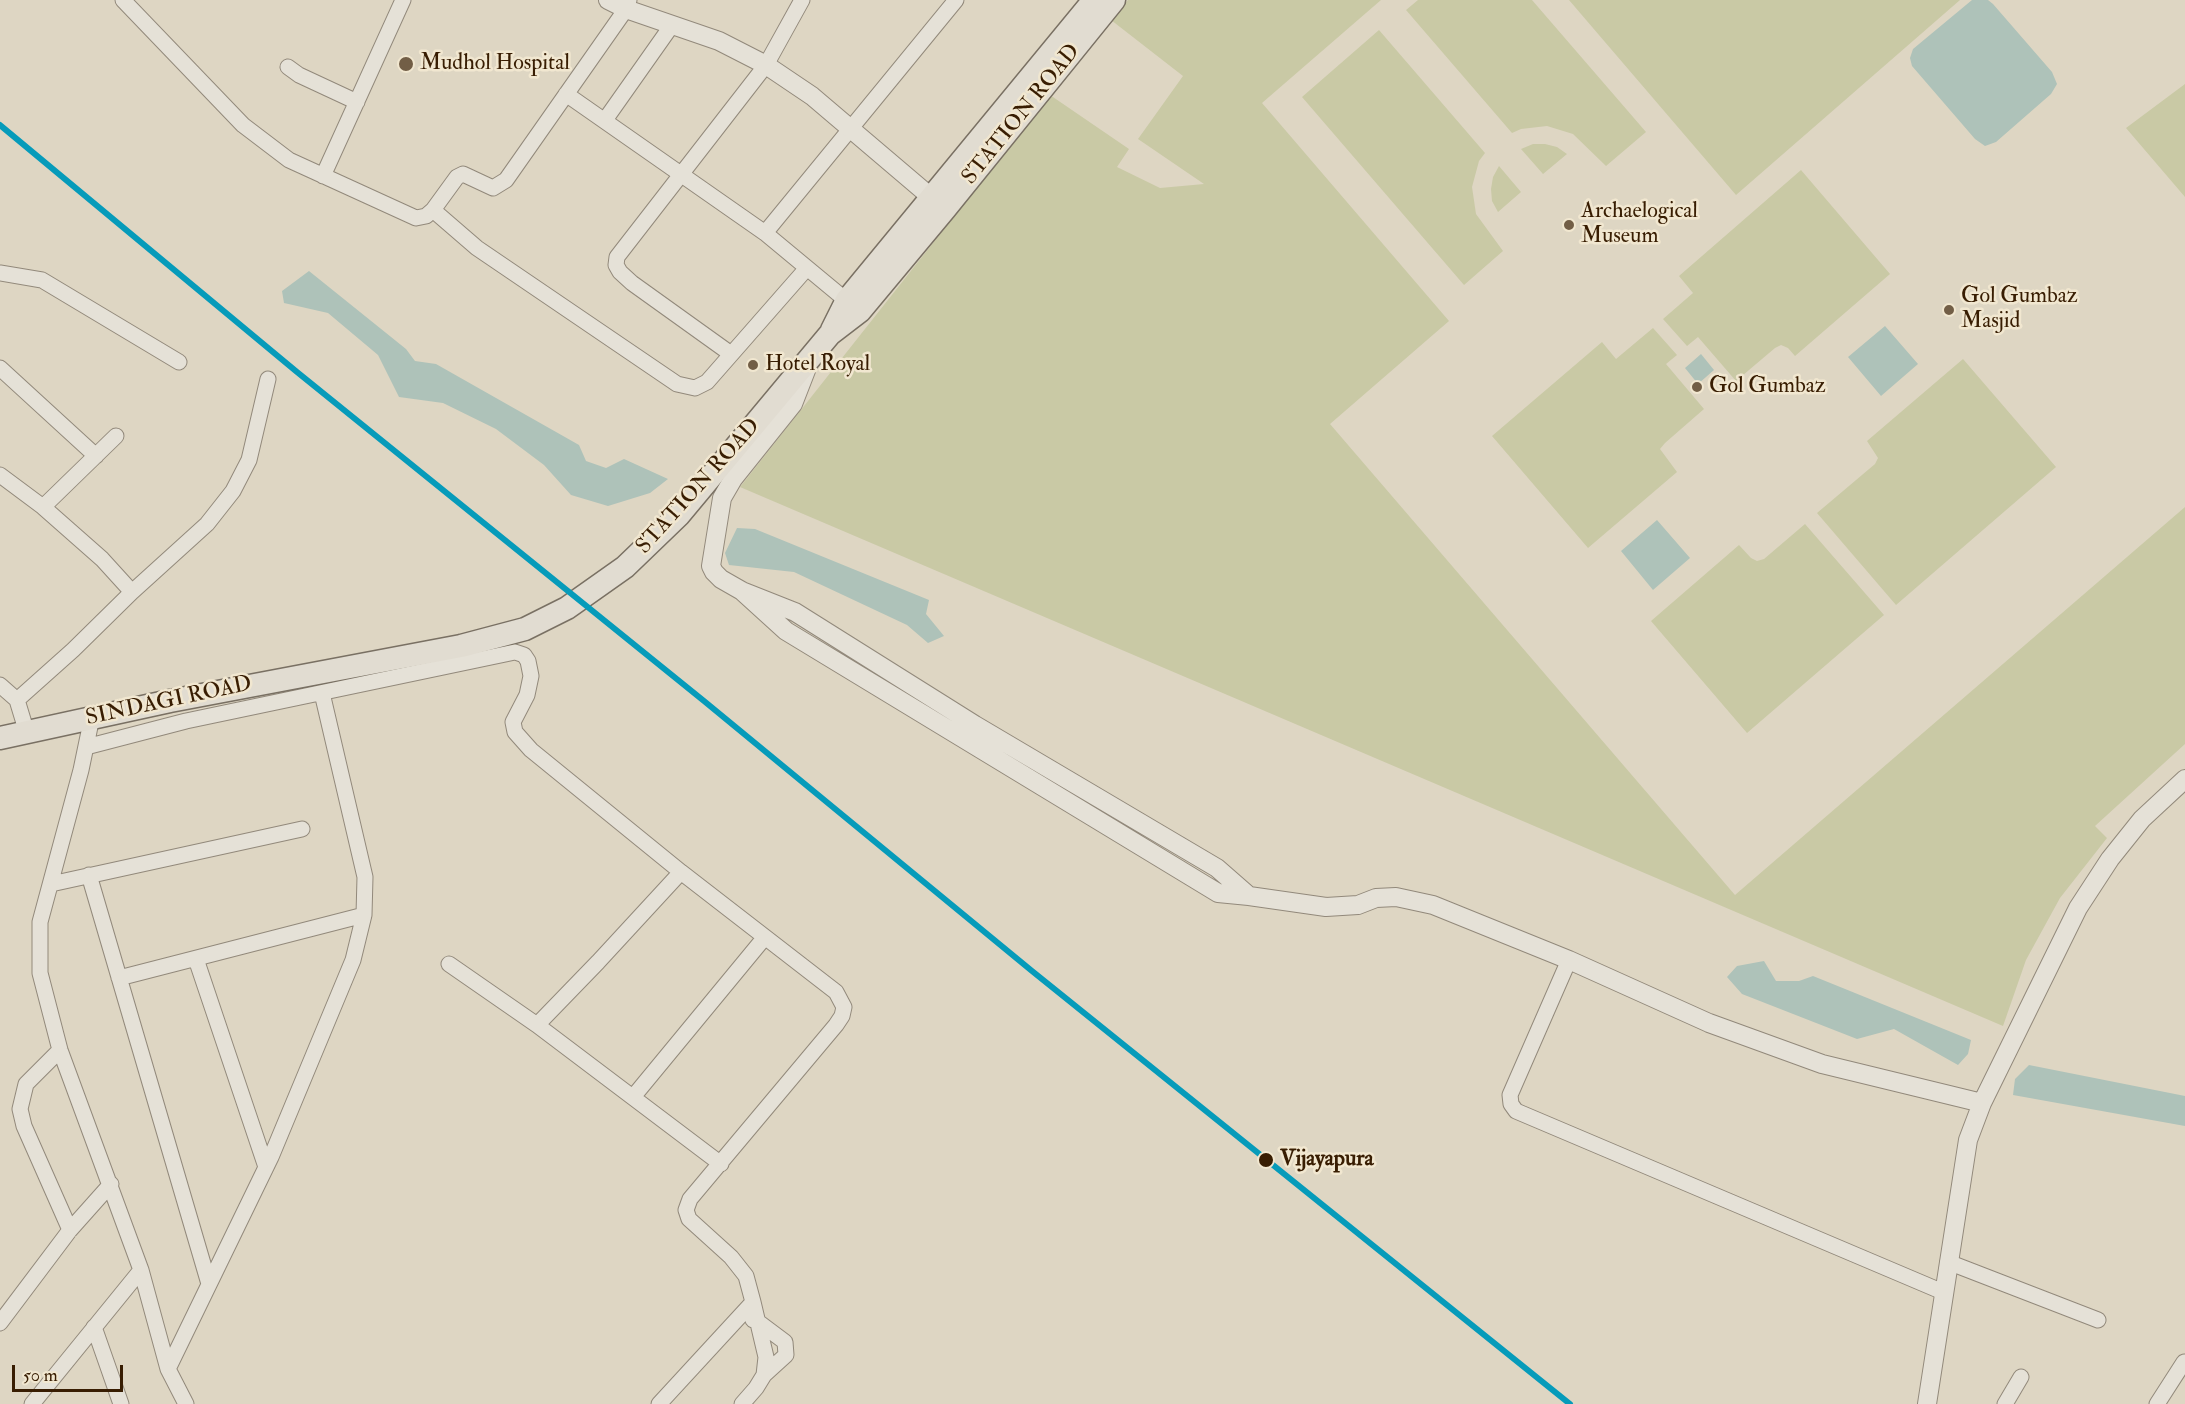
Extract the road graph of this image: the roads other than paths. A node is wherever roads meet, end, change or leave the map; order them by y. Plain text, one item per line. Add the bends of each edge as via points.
1 (123, 0) edge
2 (403, 0) edge
3 (608, 0) edge
4 (802, 0) edge
5 (956, 0) edge
6 (1094, 0) edge
7 (1114, 0) edge
8 (627, 4) edge
9 (672, 25) junction
10 (766, 65) junction
11 (288, 67) dead end
12 (566, 94) junction
13 (357, 102) junction
14 (605, 120) junction
15 (851, 128) junction
16 (681, 173) junction
17 (323, 176) junction
18 (932, 198) junction
19 (434, 210) junction
20 (765, 232) junction
21 (807, 268) junction
22 (0, 273) edge
23 (853, 306) junction
24 (731, 354) junction
25 (811, 357) junction
26 (178, 362) dead end
27 (0, 368) edge
28 (267, 379) dead end
29 (116, 436) dead end
30 (96, 456) junction
31 (0, 475) edge
32 (43, 507) junction
33 (132, 592) junction
34 (338, 669) joint
35 (0, 685) edge
36 (322, 693) junction
37 (16, 700) junction
38 (92, 717) junction
39 (27, 733) junction
40 (0, 738) edge
41 (86, 747) junction
42 (2185, 779) edge
43 (302, 830) dead end
44 (681, 872) junction
45 (89, 875) junction
46 (51, 884) junction
47 (364, 915) junction
48 (765, 937) junction
49 (196, 959) junction
50 (1569, 960) junction
51 (448, 964) dead end
52 (119, 978) junction
53 (537, 1025) junction
54 (60, 1050) junction
55 (633, 1097) junction
56 (1982, 1103) junction
57 (721, 1164) junction
58 (266, 1167) junction
59 (111, 1184) junction
60 (70, 1230) junction
61 (1948, 1262) junction
62 (141, 1270) junction
63 (209, 1284) junction
64 (1943, 1292) junction
65 (753, 1302) junction
66 (737, 1319) junction
67 (2098, 1320) dead end
68 (757, 1321) junction
69 (0, 1323) edge
70 (94, 1327) junction
71 (2184, 1362) edge
72 (168, 1369) junction
73 (764, 1375) junction
74 (2021, 1377) dead end
75 (32, 1404) edge
76 (121, 1404) edge
77 (186, 1404) edge
78 (659, 1404) edge
79 (742, 1404) edge
80 (1927, 1404) edge
81 (2005, 1404) edge
82 (2157, 1404) edge

1 - 17 street via 243,124 289,160
2 - 13 street
3 - 8 street
4 - 10 street
5 - 15 street
6 - 18 main road, STATION ROAD
7 - 23 main road, STATION ROAD
8 - 9 street
8 - 12 street
9 - 10 street via 719,41
9 - 14 street
10 - 15 street
10 - 16 street
11 - 13 street
12 - 14 street
12 - 19 street via 500,185 494,188 463,174
13 - 17 street
14 - 16 street
15 - 18 street
15 - 20 street
16 - 20 street
16 - 24 street via 617,257 616,265 632,283
17 - 19 street via 416,218
18 - 23 main road, STATION ROAD
19 - 24 street via 477,248 677,384 695,388 707,382
20 - 21 street
21 - 23 street
21 - 24 street
22 - 26 street via 42,280
23 - 25 main road, STATION ROAD
25 - 34 main road, STATION ROAD via 679,515 625,567 567,608 525,629
25 - 50 street via 793,404 722,498 711,566 721,579 742,591 786,631 1218,893 1326,907 1396,897 1433,905
27 - 30 street
28 - 33 street via 249,460 233,491 207,524
29 - 30 street
30 - 32 street
31 - 32 street
32 - 33 street via 102,559
33 - 37 street
34 - 38 main road, SINDAGI ROAD
35 - 37 street
36 - 41 street via 186,721
36 - 44 street via 515,652 524,655 531,675 527,695 513,722 515,732 531,750
36 - 47 street via 365,877
37 - 39 street
38 - 39 main road, SINDAGI ROAD
38 - 41 street
39 - 40 main road, SINDAGI ROAD
41 - 46 street
42 - 56 street via 2142,819 2109,859 2084,899
43 - 45 street
44 - 48 street
44 - 53 street
45 - 46 street
45 - 52 street
46 - 54 street via 40,922 40,973
47 - 49 street
47 - 58 street via 353,960
48 - 55 street
48 - 57 street via 836,992 844,1006 836,1025
49 - 52 street
49 - 58 street
50 - 56 street via 1709,1023 1822,1064
50 - 64 street via 1510,1095 1516,1111
51 - 53 street
52 - 63 street
53 - 55 street
54 - 59 street
54 - 60 street via 26,1084 20,1109
55 - 57 street
56 - 61 street via 1968,1140
57 - 65 street via 690,1199 686,1210 689,1219 746,1276
58 - 63 street
59 - 60 street
59 - 62 street
60 - 69 street
61 - 64 street
61 - 67 street
62 - 70 street
62 - 72 street
63 - 72 street
64 - 80 street
65 - 66 street
65 - 68 street
66 - 68 street
66 - 78 street
68 - 73 street via 766,1357
68 - 73 street via 785,1342 786,1355
70 - 75 street
70 - 76 street
71 - 82 street
72 - 77 street
73 - 79 street
74 - 81 street

